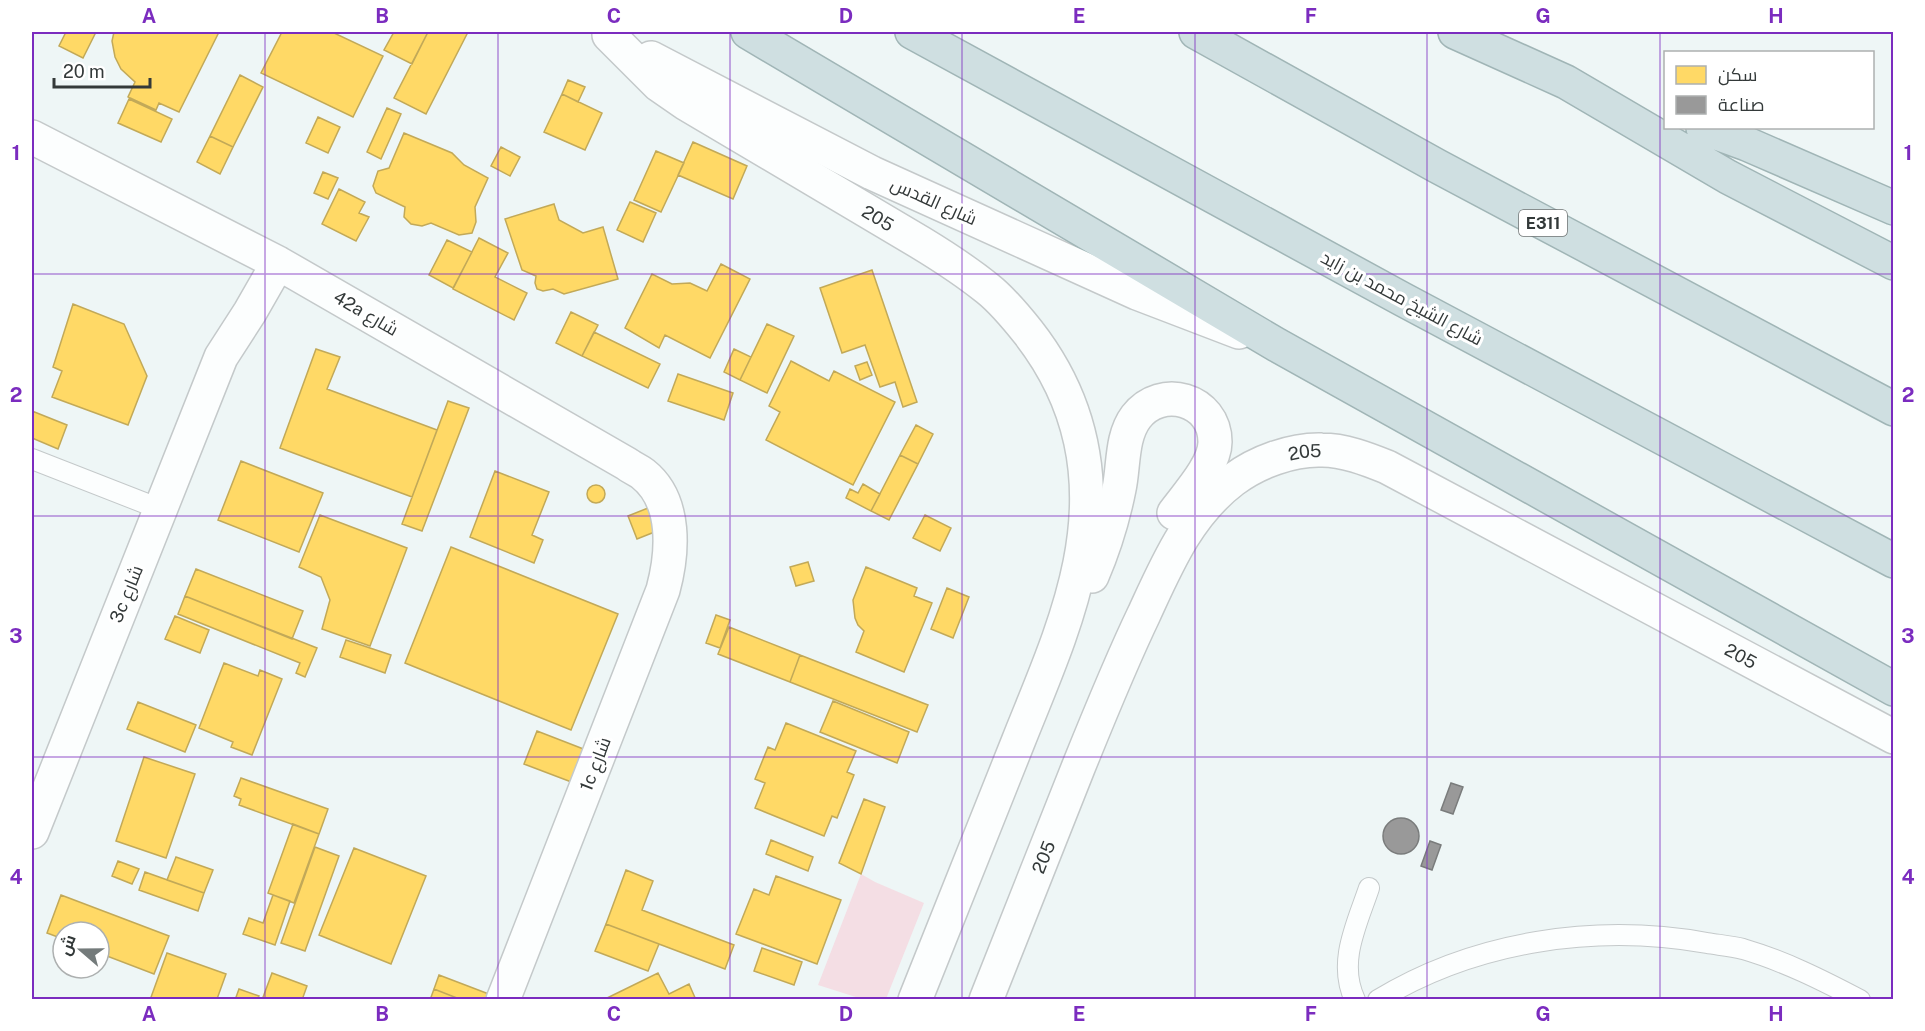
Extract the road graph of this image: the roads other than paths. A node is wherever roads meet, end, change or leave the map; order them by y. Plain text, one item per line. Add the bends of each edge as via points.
1 (748, 32) edge
2 (912, 32) edge
3 (1196, 32) edge
4 (1455, 32) edge
5 (605, 34) edge
6 (1566, 82) junction
7 (1664, 114) edge
8 (1705, 129) edge
9 (32, 137) edge
10 (1893, 207) edge
11 (265, 256) junction
12 (1893, 263) edge
13 (1277, 345) junction
14 (1893, 409) edge
15 (32, 459) edge
16 (160, 509) junction
17 (669, 525) joint
18 (1893, 561) edge
19 (1055, 650) junction
20 (1115, 675) junction
21 (1893, 689) edge
22 (1893, 737) edge
23 (33, 823) edge
24 (1370, 888) dead end
25 (503, 999) edge
26 (915, 999) edge
27 (986, 999) edge
28 (1355, 999) edge
29 (1378, 999) edge
30 (1860, 999) edge

1 - 13 highway
2 - 18 highway, شارع الشيخ محمد بن زايد
3 - 14 highway, E311 via 1437,166
4 - 6 highway
5 - 13 street, شارع القدس via 872,173 1137,293
5 - 19 street, 205 via 659,85 685,103 956,265 1014,314 1036,342 1055,370 1071,405 1085,469 1084,536
6 - 7 highway
6 - 12 highway via 1728,177
8 - 10 highway
9 - 11 street, 42a شارع
11 - 16 street, 3c شارع via 250,312 221,357
11 - 17 street, 42a شارع via 644,475 657,490
13 - 21 highway
15 - 16 lane
16 - 23 street, 3c شارع
17 - 25 street, 1c شارع via 670,558 663,590
19 - 20 street via 1082,603 1101,555 1134,420 1146,405 1162,399 1178,399 1193,405 1206,414 1215,443 1210,460 1169,521 1156,548
19 - 26 street, 205
20 - 22 street, 205 via 1176,547 1215,495 1235,478 1278,457 1322,450 1365,459 1418,482
20 - 27 street, 205
24 - 28 lane via 1348,951 1348,979
29 - 30 lane via 1402,985 1464,961 1524,943 1597,934 1670,936 1742,949 1808,973

